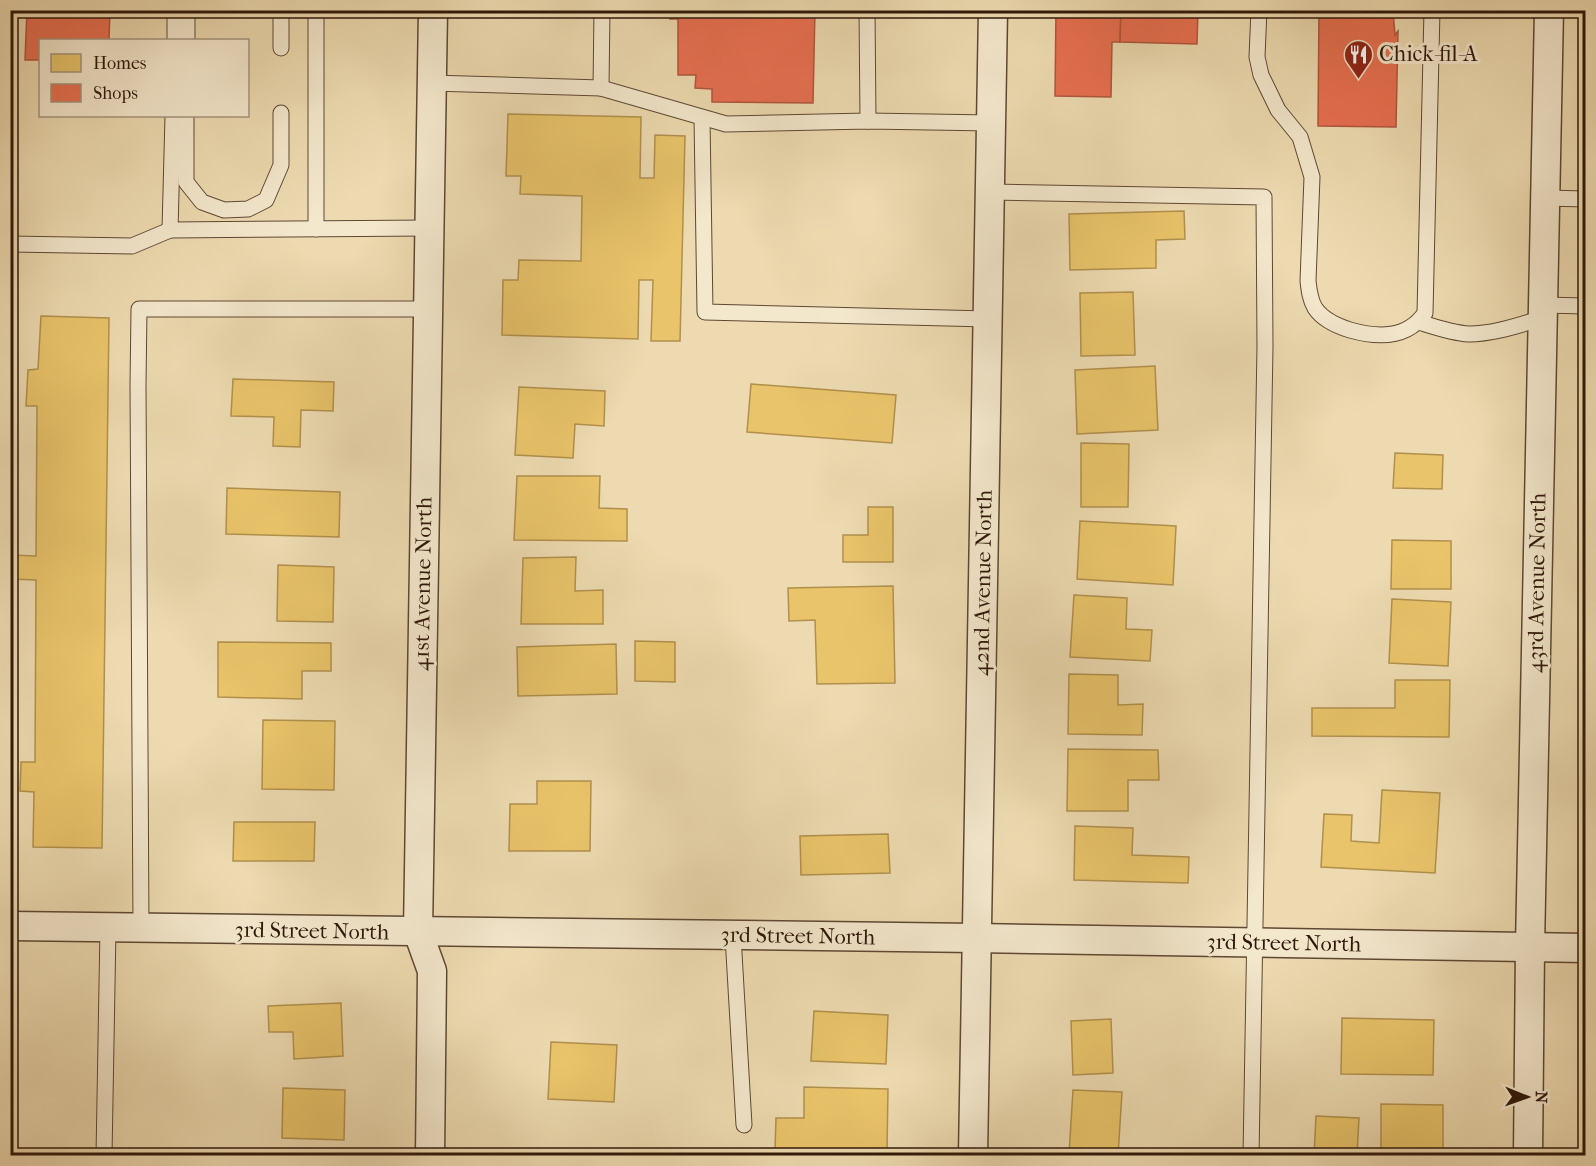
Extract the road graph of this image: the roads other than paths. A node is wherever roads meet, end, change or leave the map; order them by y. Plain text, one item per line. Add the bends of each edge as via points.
1 (175, 10) edge
2 (187, 10) edge
3 (281, 10) edge
4 (316, 10) edge
5 (433, 10) edge
6 (602, 10) edge
7 (867, 10) edge
8 (993, 10) edge
9 (1259, 10) edge
10 (1432, 10) edge
11 (1549, 10) edge
12 (175, 39) edge
13 (187, 39) edge
14 (281, 48) dead end
15 (431, 83) junction
16 (602, 88) junction
17 (281, 113) dead end
18 (173, 117) edge
19 (186, 117) edge
20 (702, 117) junction
21 (868, 121) junction
22 (991, 123) junction
23 (990, 192) junction
24 (1545, 198) junction
25 (1586, 199) edge
26 (430, 228) junction
27 (316, 229) junction
28 (170, 230) junction
29 (10, 244) edge
30 (1586, 306) edge
31 (428, 309) junction
32 (1543, 311) junction
33 (988, 319) junction
34 (1419, 322) junction
35 (10, 926) edge
36 (108, 928) junction
37 (141, 928) junction
38 (418, 932) junction
39 (733, 936) junction
40 (976, 938) junction
41 (1253, 942) junction
42 (1530, 947) junction
43 (1586, 948) edge
44 (744, 1125) dead end
45 (104, 1155) edge
46 (430, 1155) edge
47 (973, 1155) edge
48 (1251, 1155) edge
49 (1528, 1155) edge

1 - 12 lane
2 - 13 lane
3 - 14 lane
4 - 27 lane
5 - 15 street, 41st Avenue North
6 - 16 lane
7 - 21 lane
8 - 22 street, 42nd Avenue North
9 - 34 lane via 1257,57 1261,75 1278,110 1300,137 1310,169 1308,281 1316,309 1326,320 1376,336 1406,330
10 - 34 lane via 1425,313
11 - 24 street, 43rd Avenue North
15 - 16 lane
15 - 26 street, 41st Avenue North
16 - 20 lane
17 - 19 lane via 280,165 266,200 248,209 224,210 202,202 186,182
18 - 28 lane
20 - 21 lane via 726,124
20 - 33 lane via 705,312
21 - 22 lane
22 - 23 street, 42nd Avenue North
23 - 33 street, 42nd Avenue North
23 - 41 lane via 1264,197 1265,346
24 - 25 lane
24 - 32 street, 43rd Avenue North
26 - 27 lane
26 - 31 street, 41st Avenue North
27 - 28 lane
28 - 29 lane via 132,246
30 - 32 lane
31 - 37 lane via 139,309
31 - 38 street, 41st Avenue North
32 - 34 lane via 1498,331 1469,334
32 - 42 street, 43rd Avenue North
33 - 40 street, 42nd Avenue North
35 - 36 street, 3rd Street North
36 - 37 street, 3rd Street North
36 - 45 lane
37 - 38 street, 3rd Street North
38 - 39 street, 3rd Street North
38 - 46 street, 41st Avenue North via 432,971
39 - 40 street, 3rd Street North
39 - 44 lane
40 - 41 street, 3rd Street North
40 - 47 street, 42nd Avenue North
41 - 42 street, 3rd Street North
41 - 48 lane
42 - 43 street, 3rd Street North
42 - 49 street, 43rd Avenue North

